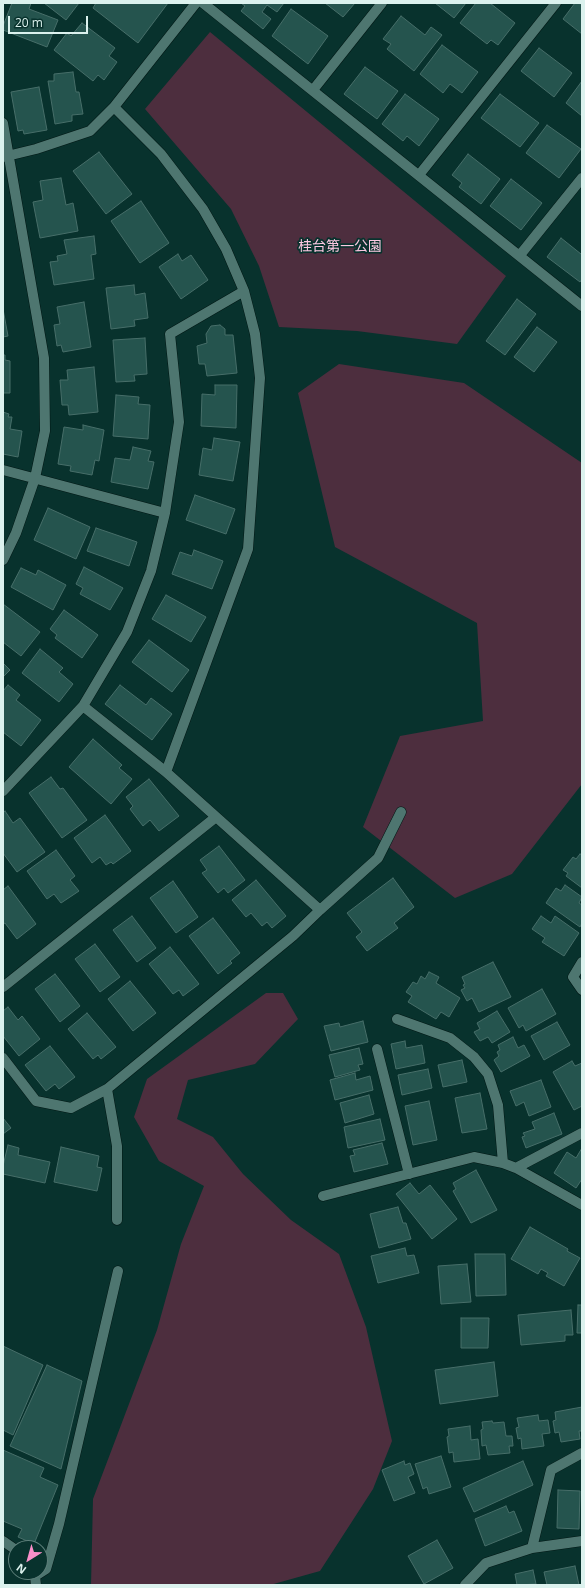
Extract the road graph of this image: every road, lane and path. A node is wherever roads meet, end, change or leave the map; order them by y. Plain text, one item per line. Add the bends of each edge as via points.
1 (196, 3) edge
2 (203, 3) edge
3 (382, 3) edge
4 (556, 3) edge
5 (313, 90) junction
6 (114, 107) junction
7 (3, 123) edge
8 (6, 156) edge
9 (419, 175) junction
10 (582, 178) edge
11 (520, 255) junction
12 (244, 291) junction
13 (582, 306) edge
14 (3, 470) edge
15 (35, 478) junction
16 (165, 513) junction
17 (3, 560) edge
18 (83, 706) junction
19 (166, 772) junction
20 (3, 791) edge
21 (401, 812) dead end
22 (216, 817) junction
23 (320, 910) junction
24 (582, 962) edge
25 (3, 988) edge
26 (582, 990) edge
27 (396, 1019) dead end
28 (377, 1049) dead end
29 (3, 1058) edge
30 (107, 1089) junction
31 (582, 1133) edge
32 (503, 1164) junction
33 (516, 1168) junction
34 (409, 1174) junction
35 (323, 1196) dead end
36 (582, 1205) edge
37 (117, 1220) dead end
38 (118, 1271) dead end
39 (582, 1453) edge
40 (582, 1541) edge
41 (532, 1548) junction
42 (48, 1562) edge
43 (465, 1585) edge

1 - 6 street
2 - 5 street
3 - 5 street
4 - 9 street
5 - 9 street
6 - 8 street via 90,131
6 - 12 street via 162,154 204,209 226,249
7 - 8 street
8 - 15 street via 44,358 45,431
9 - 11 street
10 - 11 street
11 - 13 street
12 - 16 street via 170,334 179,422
12 - 19 street via 255,334 260,378 248,549
14 - 15 street
15 - 16 street
15 - 17 street via 16,533
16 - 18 street via 151,571 127,632
18 - 19 street
18 - 20 street
19 - 22 street
21 - 23 street via 378,858
22 - 23 street
22 - 25 street
23 - 30 street via 293,936
24 - 26 street via 573,977
27 - 32 street via 450,1038 474,1057 488,1074 498,1105
28 - 34 street
29 - 30 street via 36,1101 71,1108
30 - 37 street via 117,1146
31 - 33 street
32 - 33 street
32 - 34 street via 474,1158
33 - 36 street
34 - 35 street
38 - 42 street
39 - 41 street via 551,1470
40 - 41 street
41 - 43 street via 486,1563

